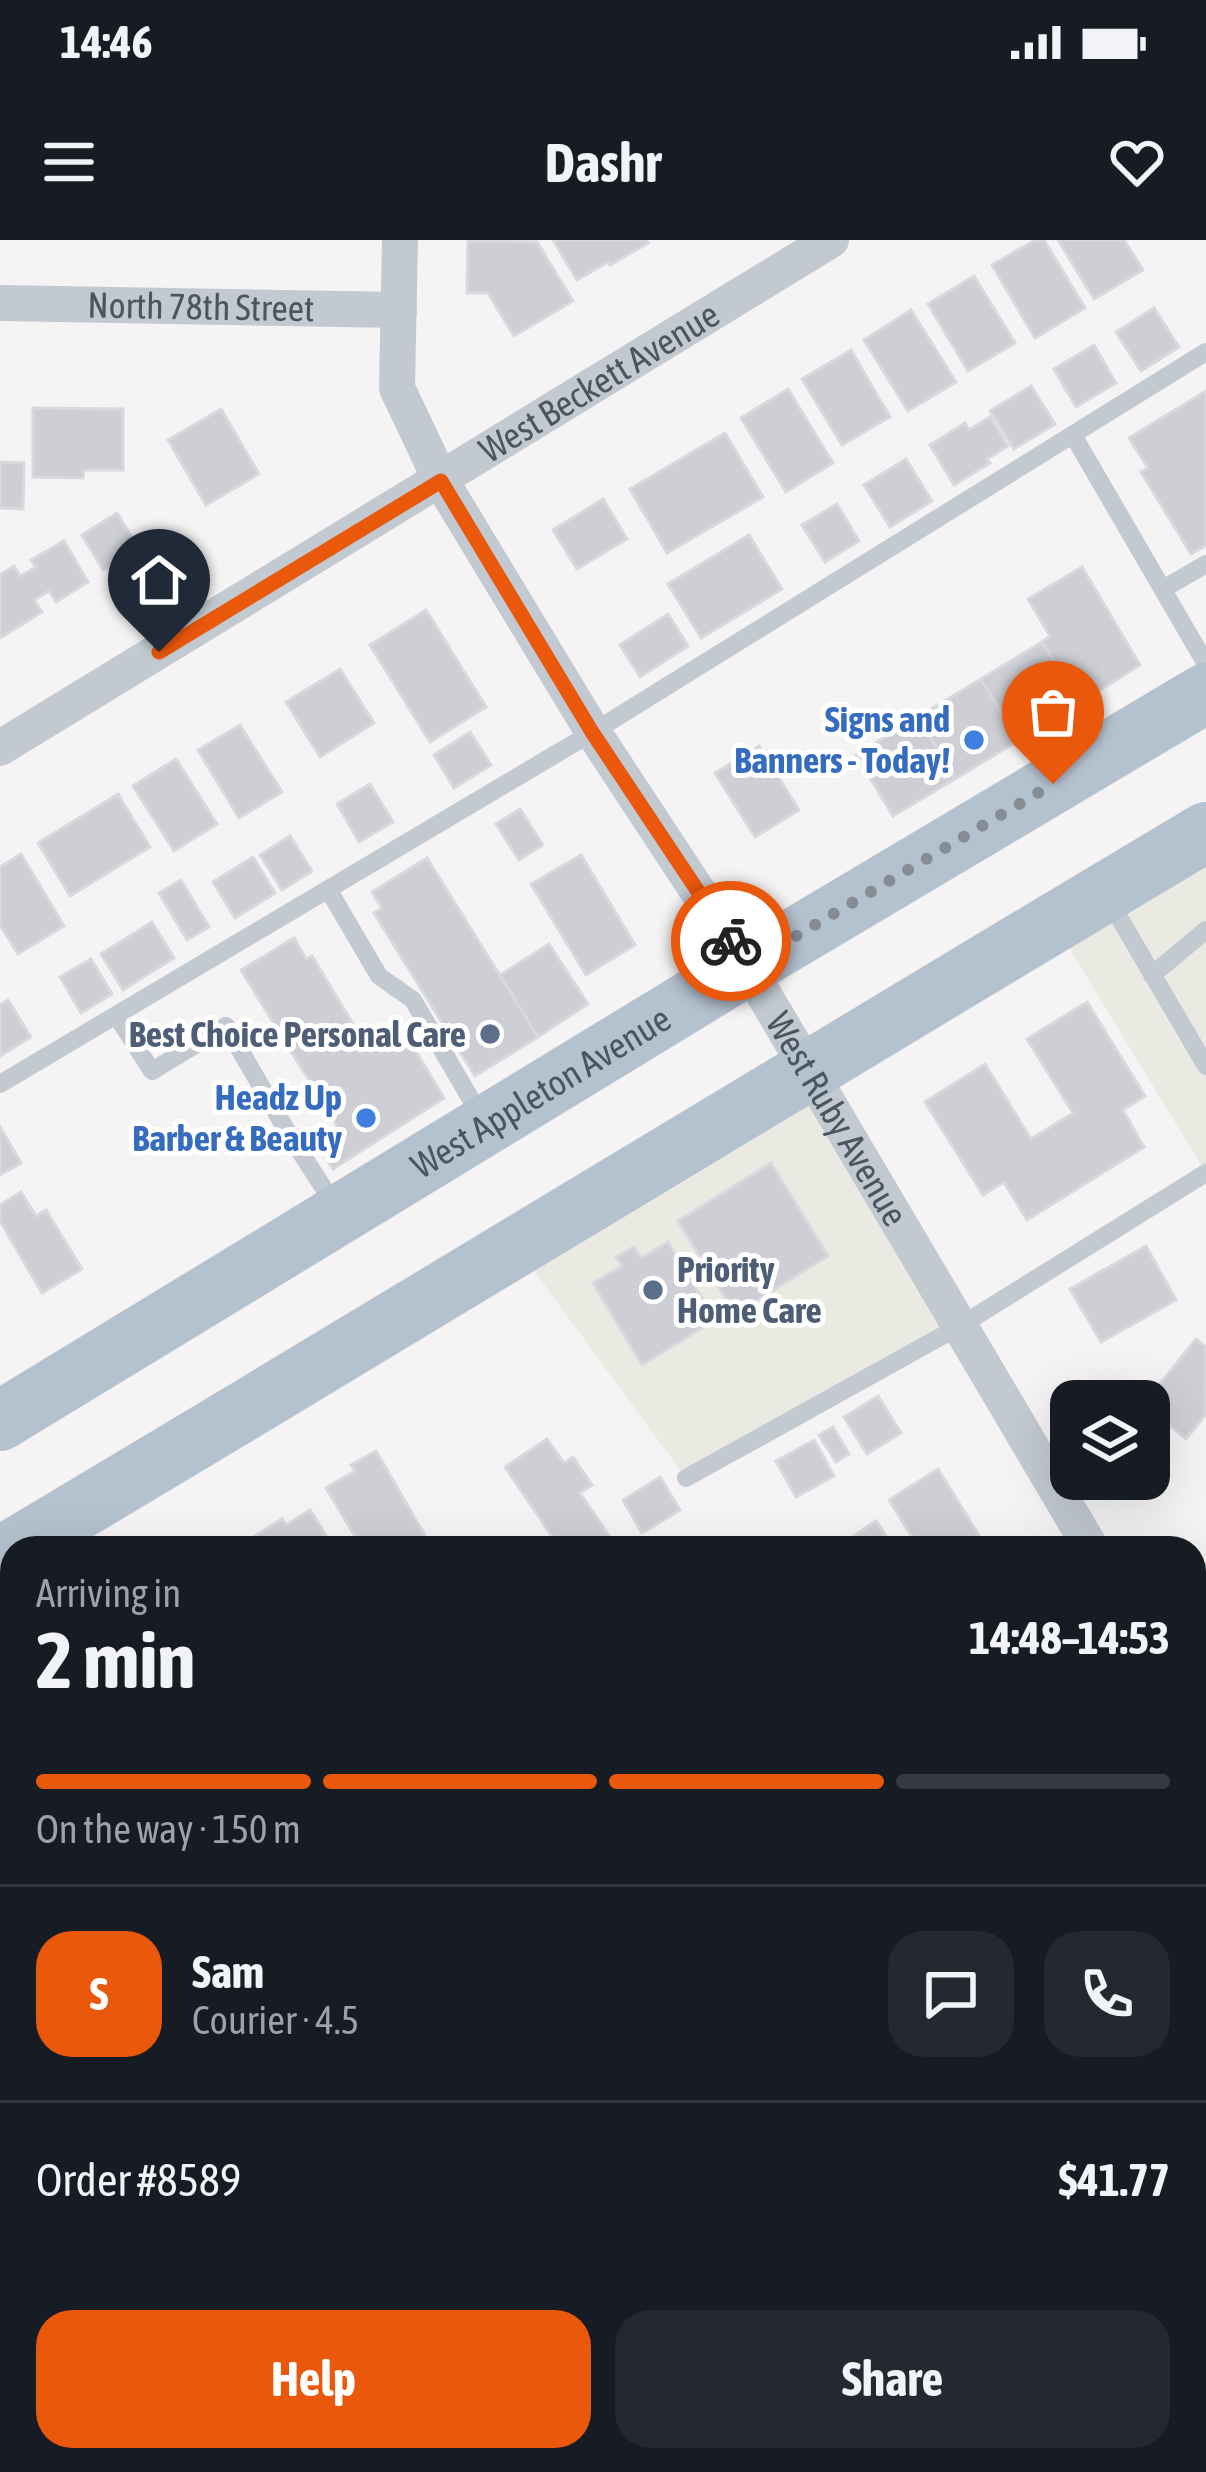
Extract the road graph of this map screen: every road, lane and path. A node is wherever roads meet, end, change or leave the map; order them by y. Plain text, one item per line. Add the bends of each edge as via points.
1 (400, 240) edge
2 (831, 240) edge
3 (0, 304) edge
4 (399, 310) junction
5 (1206, 352) edge
6 (1073, 435) junction
7 (441, 481) junction
8 (1206, 564) edge
9 (1163, 590) junction
10 (1206, 664) edge
11 (1206, 693) edge
12 (592, 732) junction
13 (0, 748) edge
14 (1206, 832) edge
15 (328, 889) junction
16 (1104, 893) junction
17 (1206, 930) edge
18 (747, 965) junction
19 (1152, 975) junction
20 (116, 1015) junction
21 (1206, 1066) edge
22 (808, 1069) junction
23 (0, 1084) edge
24 (485, 1124) junction
25 (1206, 1173) edge
26 (340, 1213) junction
27 (960, 1326) junction
28 (4, 1409) edge
29 (686, 1478) dead end
30 (36, 1536) edge
31 (1084, 1536) edge

1 - 4 street, West Ruby Avenue
2 - 7 street, West Beckett Avenue
3 - 4 street, North 78th Street
4 - 7 street, West Ruby Avenue via 397,388
5 - 6 lane
6 - 9 lane
6 - 12 lane
7 - 12 street, West Ruby Avenue
7 - 13 street, West Beckett Avenue
8 - 9 lane
9 - 10 lane
11 - 18 main road, West Appleton Avenue
12 - 15 lane
12 - 18 street, West Ruby Avenue
14 - 16 main road
15 - 20 lane
15 - 24 lane via 380,976 413,1000
16 - 19 lane
16 - 22 main road
17 - 19 lane
18 - 22 street, West Ruby Avenue
18 - 24 main road, West Appleton Avenue
19 - 21 lane
20 - 23 lane
20 - 26 lane via 152,1071 226,1026
22 - 27 street, West Ruby Avenue
22 - 30 main road
24 - 26 main road, West Appleton Avenue
25 - 27 lane
26 - 28 main road, West Appleton Avenue
27 - 29 lane
27 - 31 street, West Ruby Avenue

